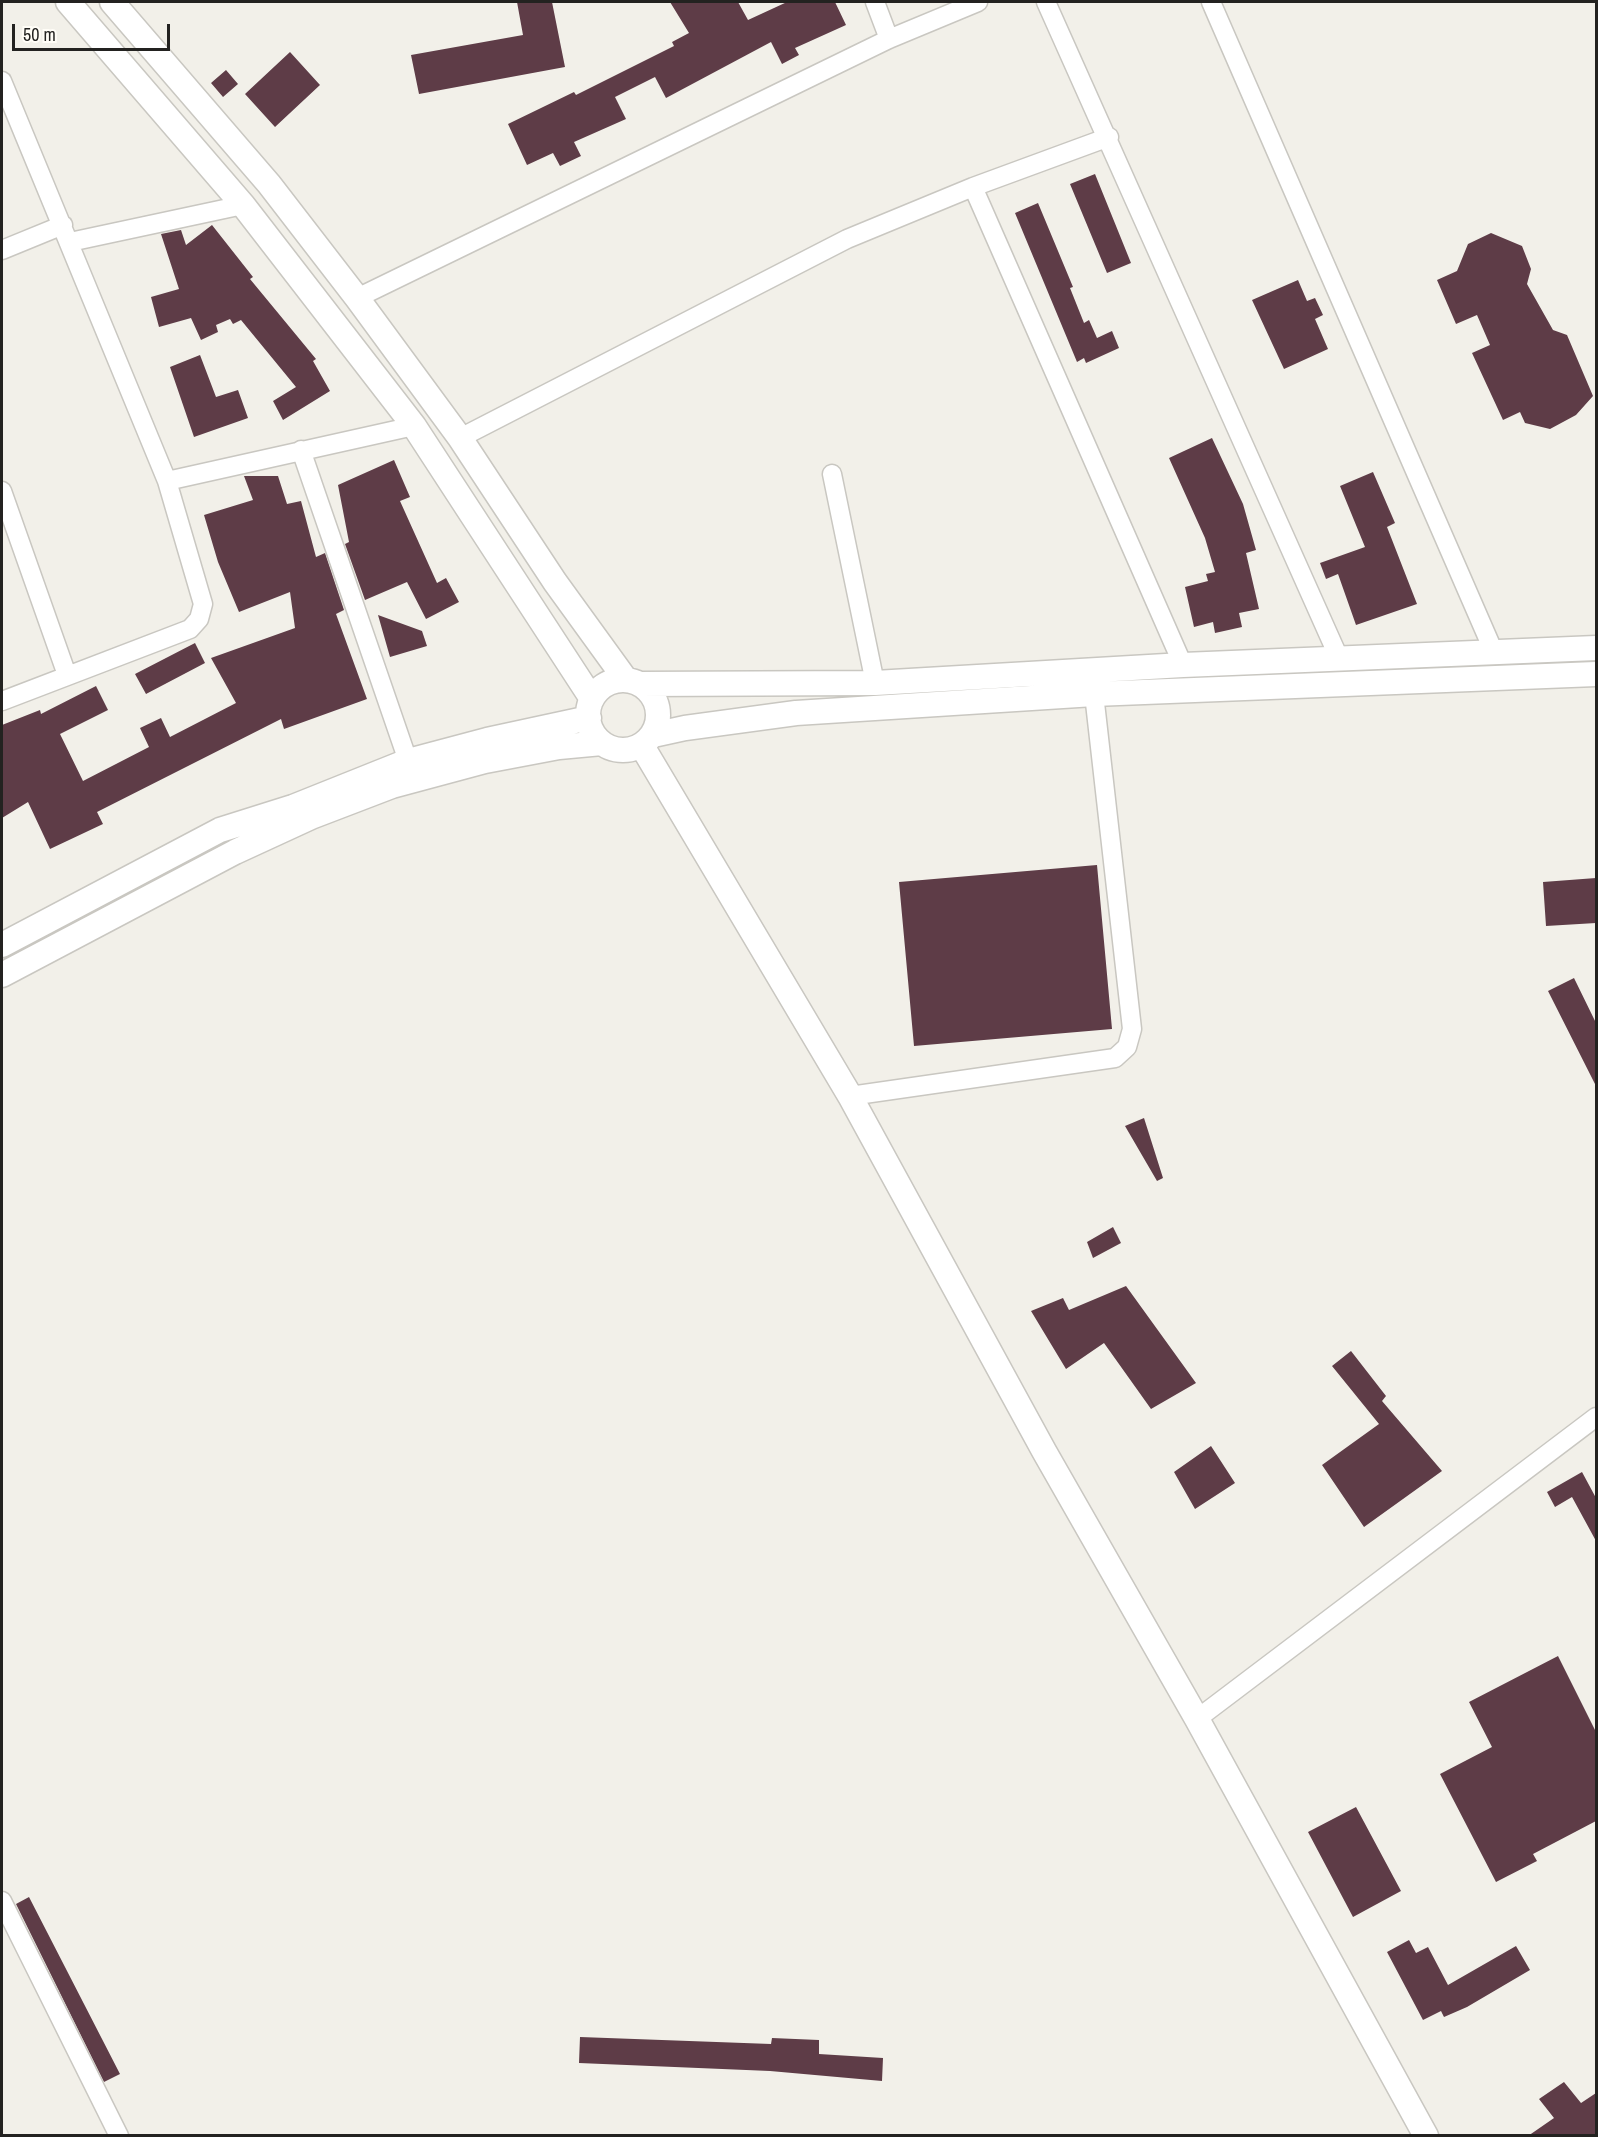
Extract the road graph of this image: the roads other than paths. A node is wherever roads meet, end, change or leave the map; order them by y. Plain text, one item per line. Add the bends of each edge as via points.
1 (68, 2) edge
2 (112, 2) edge
3 (875, 2) edge
4 (978, 2) edge
5 (1047, 2) edge
6 (1211, 2) edge
7 (889, 39) junction
8 (2, 81) edge
9 (1109, 137) junction
10 (973, 187) junction
11 (243, 204) junction
12 (66, 233) junction
13 (2, 250) edge
14 (357, 298) junction
15 (414, 426) junction
16 (460, 438) junction
17 (301, 450) junction
18 (832, 474) dead end
19 (167, 481) junction
20 (2, 491) edge
21 (1596, 648) edge
22 (1493, 650) junction
23 (1339, 658) junction
24 (1183, 665) junction
25 (1596, 674) edge
26 (67, 675) junction
27 (633, 682) junction
28 (875, 683) junction
29 (1094, 694) junction
30 (2, 701) edge
31 (590, 708) junction
32 (647, 740) junction
33 (602, 743) junction
34 (408, 761) junction
35 (2, 945) edge
36 (2, 975) edge
37 (850, 1096) junction
38 (1594, 1426) edge
39 (1197, 1719) junction
40 (2, 1901) edge
41 (119, 2136) edge
42 (1426, 2136) edge

1 - 11 main road
2 - 14 main road via 269,184
3 - 7 street
4 - 7 street
5 - 9 street
6 - 22 street
7 - 14 street
8 - 12 street
9 - 10 street
9 - 23 street
10 - 16 street via 847,239
10 - 24 street
11 - 12 street
11 - 15 main road
12 - 13 street
12 - 19 street
14 - 16 main road
15 - 17 street
15 - 31 main road
16 - 27 main road via 555,582
17 - 19 street
17 - 34 street
18 - 28 street
19 - 26 street via 203,604 199,619 190,629
20 - 26 street
21 - 22 main road
22 - 23 main road
23 - 24 main road
24 - 28 main road
25 - 29 main road
26 - 30 street
27 - 28 main road
27 - 31 main road via 613,682 601,688
27 - 32 main road via 655,701 658,712
29 - 32 main road via 796,713 685,728
29 - 37 street via 1132,1029 1127,1047 1115,1058
31 - 33 main road via 591,727
31 - 34 main road
32 - 33 main road via 628,750
32 - 37 main road
33 - 36 main road via 485,761 392,786 235,852
34 - 35 main road via 294,807 220,830
37 - 39 main road via 1044,1451
38 - 39 street
39 - 42 main road
40 - 41 street

